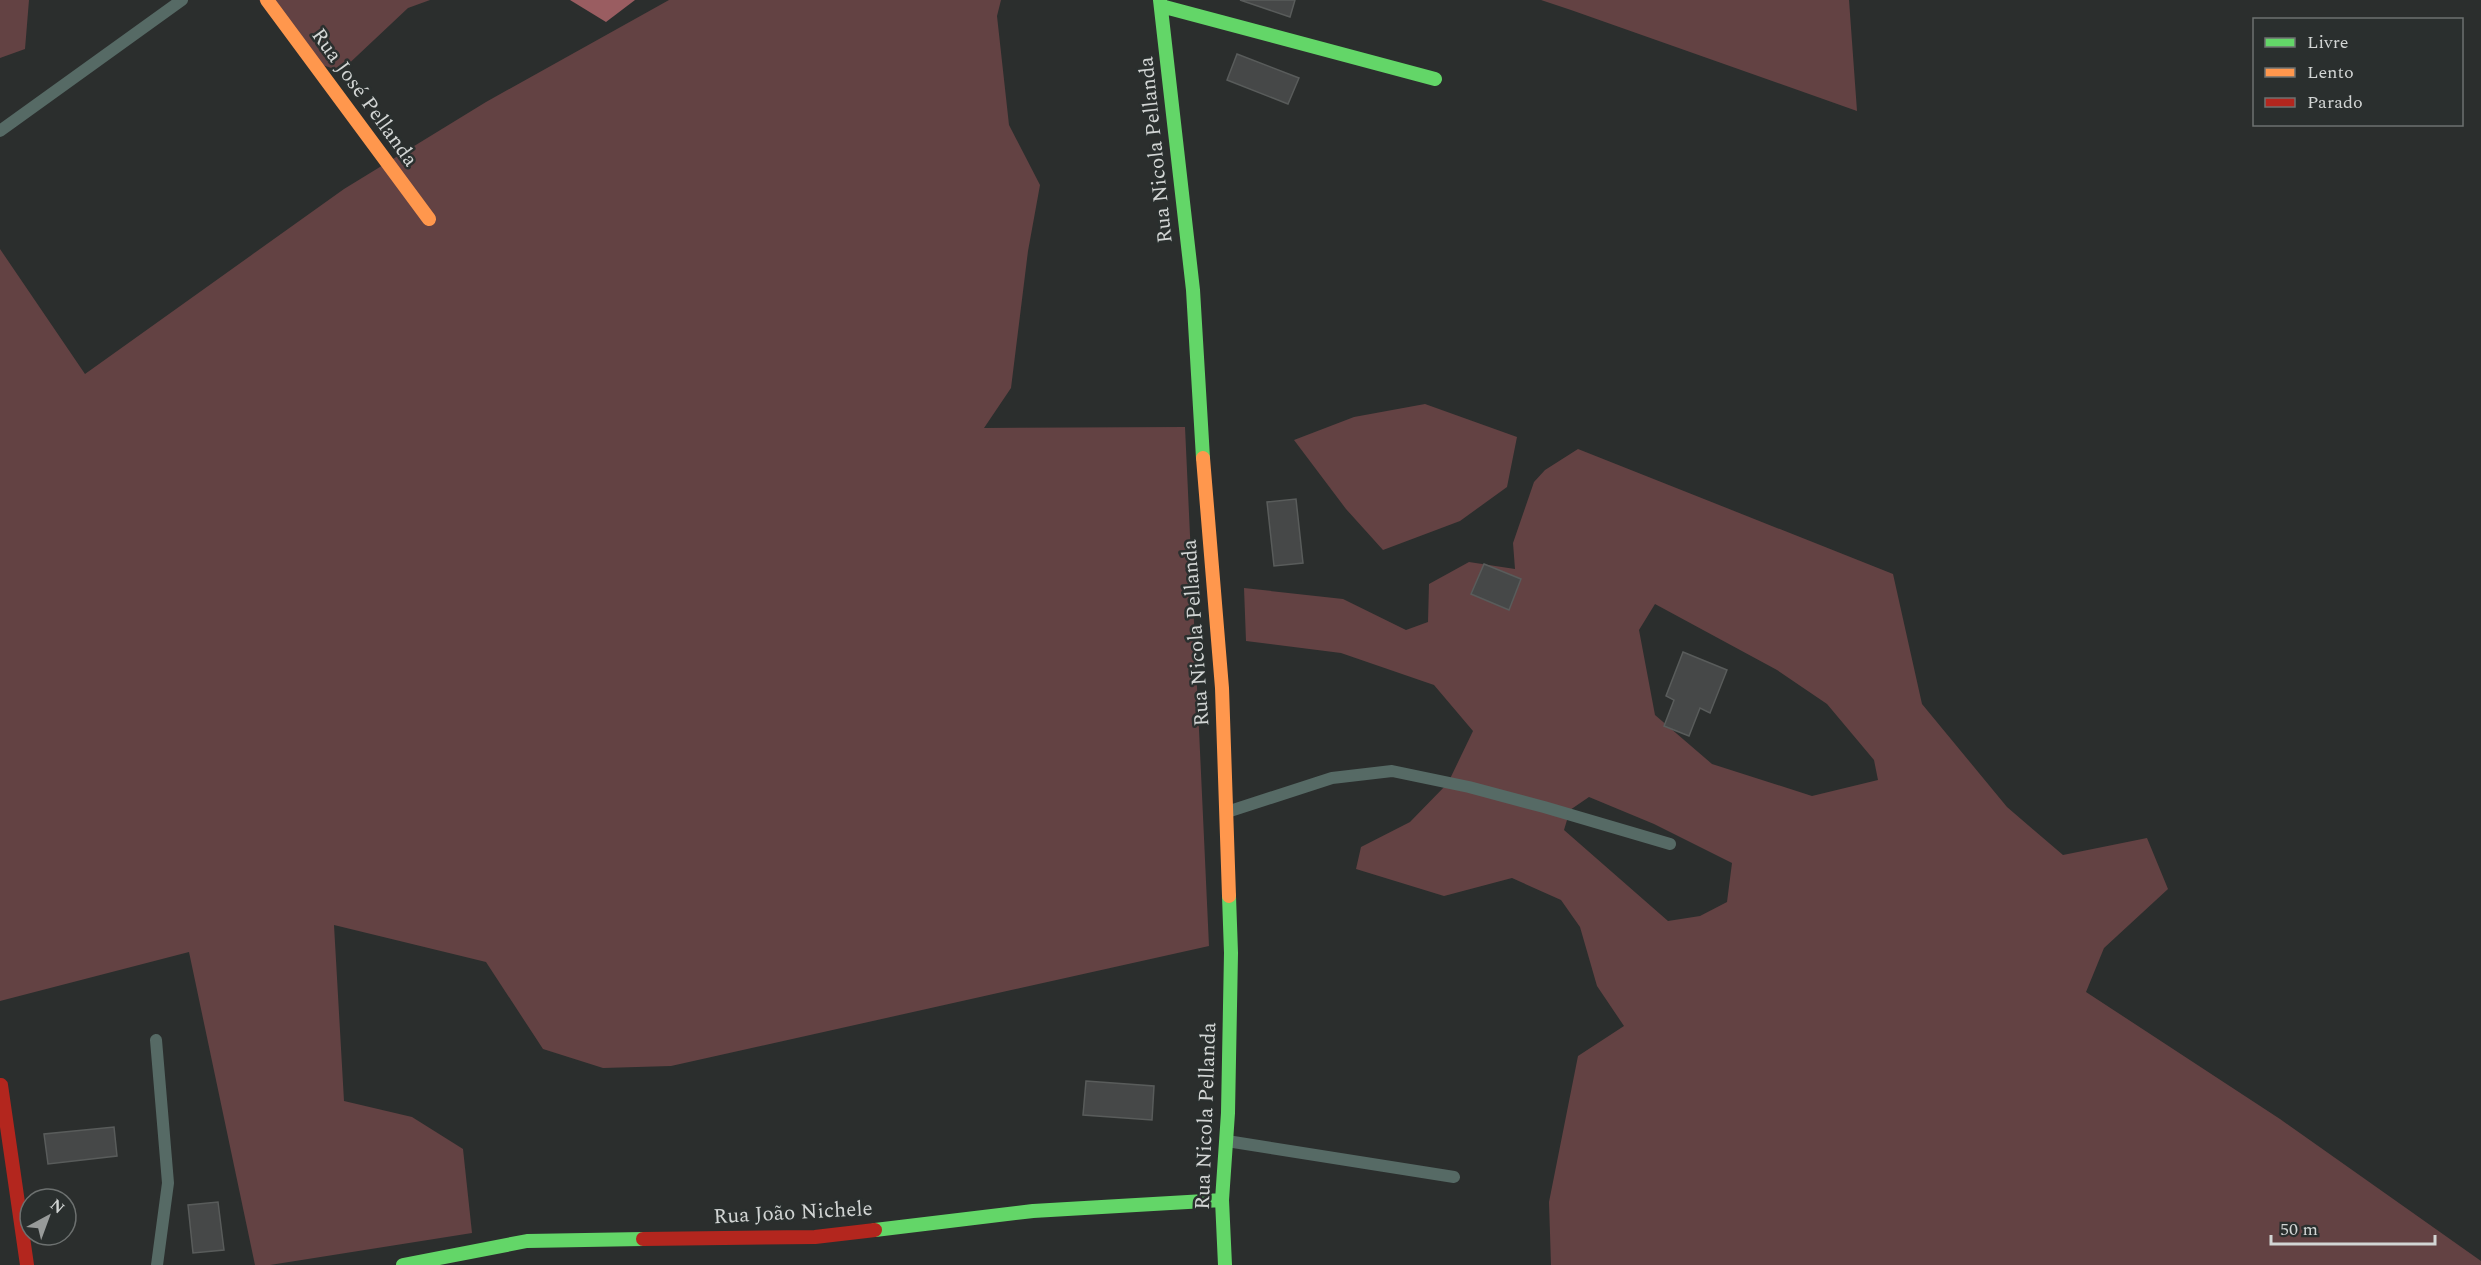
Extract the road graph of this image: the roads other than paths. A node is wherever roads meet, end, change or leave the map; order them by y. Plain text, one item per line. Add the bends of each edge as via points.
1 (182, 0) edge
2 (267, 0) edge
3 (1160, 3) edge
4 (1435, 79) dead end
5 (0, 131) edge
6 (429, 219) dead end
7 (1226, 813) junction
8 (1670, 844) dead end
9 (156, 1040) dead end
10 (1, 1085) edge
11 (1226, 1141) junction
12 (1454, 1177) dead end
13 (1222, 1200) junction
14 (27, 1265) edge
15 (157, 1265) edge
16 (403, 1265) edge
17 (1225, 1265) edge

1 - 5 lane
2 - 6 street, Rua José Pellanda
3 - 4 street
3 - 7 street, Rua Nicola Pellanda via 1193,290 1222,688
7 - 8 lane via 1332,778 1392,771 1533,804
7 - 11 street, Rua Nicola Pellanda via 1231,953
9 - 15 lane via 168,1183
10 - 14 street
11 - 12 lane
11 - 13 street, Rua Nicola Pellanda
13 - 16 street, Rua João Nichele via 1033,1211 815,1236 527,1241
13 - 17 street, Rua Nicola Pellanda

